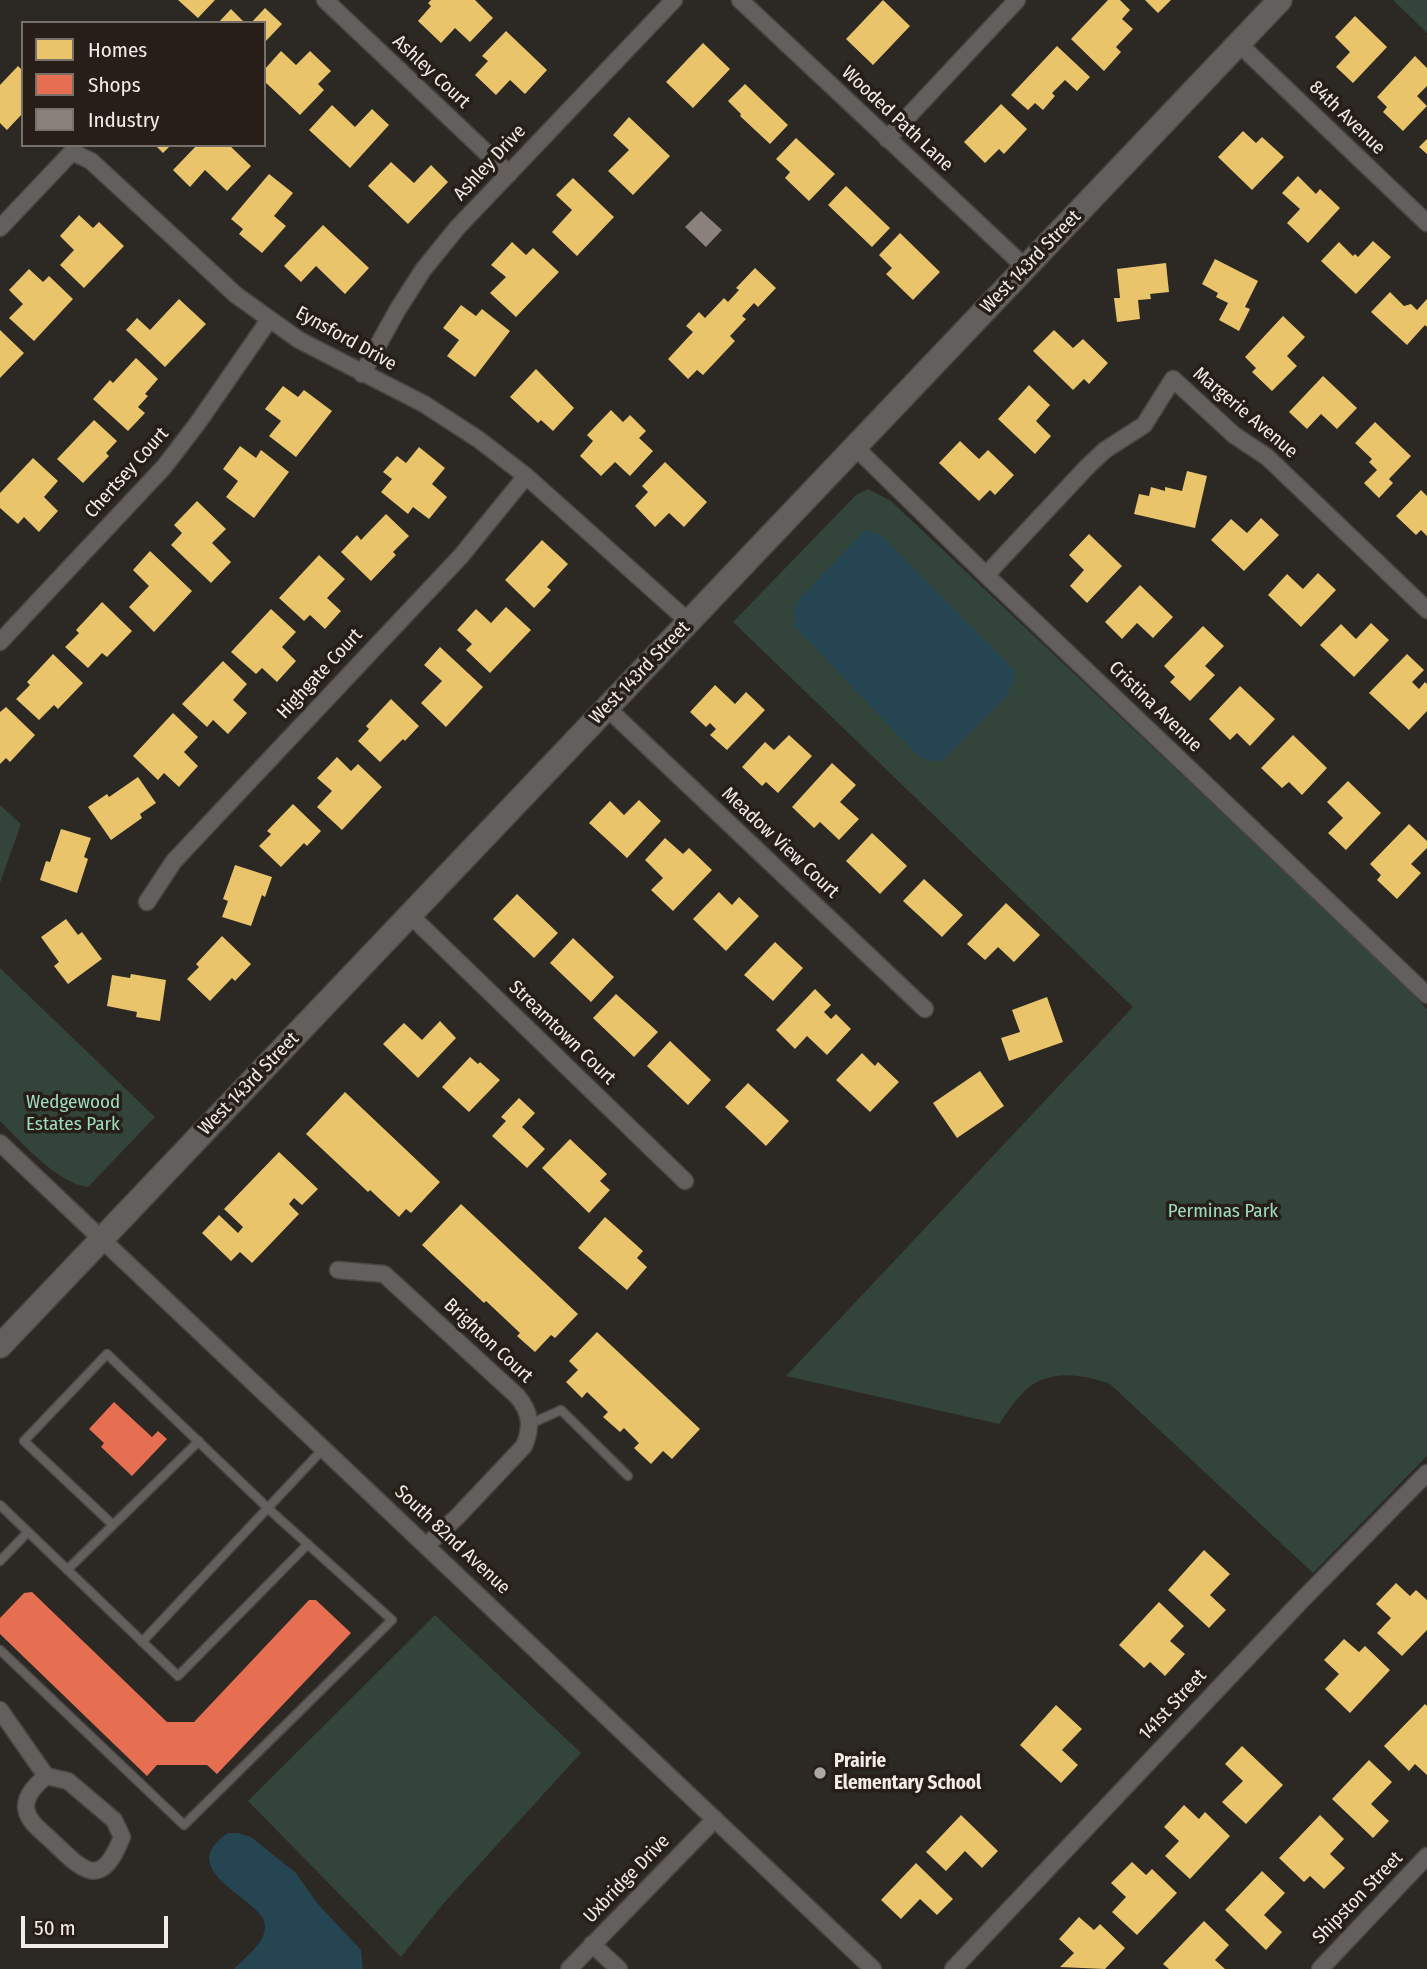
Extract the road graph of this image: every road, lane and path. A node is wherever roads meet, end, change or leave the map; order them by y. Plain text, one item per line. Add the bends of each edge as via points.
1 (324, 0) edge
2 (674, 0) edge
3 (740, 0) edge
4 (1017, 0) edge
5 (1280, 0) edge
6 (1239, 44) junction
7 (887, 139) junction
8 (509, 174) junction
9 (1427, 223) edge
10 (0, 228) edge
11 (1026, 268) junction
12 (269, 320) junction
13 (362, 374) junction
14 (855, 447) junction
15 (526, 476) junction
16 (986, 575) junction
17 (1427, 610) edge
18 (689, 621) junction
19 (0, 642) edge
20 (607, 708) junction
21 (148, 902) dead end
22 (410, 915) junction
23 (1427, 995) edge
24 (925, 1009) dead end
25 (0, 1143) edge
26 (685, 1181) dead end
27 (103, 1238) junction
28 (338, 1269) dead end
29 (0, 1346) edge
30 (530, 1424) junction
31 (199, 1441) junction
32 (324, 1448) junction
33 (1427, 1473) edge
34 (628, 1476) dead end
35 (0, 1505) edge
36 (268, 1507) junction
37 (113, 1525) junction
38 (28, 1532) junction
39 (308, 1544) junction
40 (427, 1545) junction
41 (0, 1561) edge
42 (67, 1570) junction
43 (142, 1642) junction
44 (0, 1650) edge
45 (0, 1710) edge
46 (46, 1776) junction
47 (715, 1819) junction
48 (1427, 1856) edge
49 (592, 1944) junction
50 (569, 1969) edge
51 (618, 1969) edge
52 (873, 1969) edge
53 (953, 1969) edge
54 (1320, 1969) edge

1 - 8 street, Ashley Court
2 - 8 street, Ashley Drive
3 - 7 street, Wooded Path Lane
4 - 7 street
5 - 6 main road, West 143rd Street
6 - 9 street, 84th Avenue
6 - 11 main road, West 143rd Street
7 - 11 street, Wooded Path Lane
8 - 13 street, Ashley Drive via 423,270
10 - 12 street, Eynsford Drive via 72,152 91,161 199,263
11 - 14 main road, West 143rd Street
12 - 13 street, Eynsford Drive
12 - 19 street, Chertsey Court via 164,467
13 - 15 street, Eynsford Drive via 424,404
14 - 16 street, Cristina Avenue
14 - 18 main road, West 143rd Street
15 - 18 street, Eynsford Drive
15 - 21 street, Highgate Court via 461,556 174,861
16 - 17 street, Margerie Avenue via 1087,467 1144,425 1173,379 1234,435 1267,457
16 - 23 street, Cristina Avenue
18 - 20 main road, West 143rd Street
20 - 22 main road, West 143rd Street
20 - 24 street, Meadow View Court
22 - 26 street, Streamtown Court
22 - 27 main road, West 143rd Street
25 - 27 street, South 82nd Avenue
27 - 29 main road, West 143rd Street
27 - 32 street, South 82nd Avenue
28 - 30 street, Brighton Court via 384,1273 517,1396 529,1413
30 - 34 lane via 561,1409
30 - 40 street via 517,1455
31 - 36 lane
31 - 37 lane
31 - 37 lane via 107,1354 24,1441
32 - 36 lane
32 - 40 street, South 82nd Avenue
33 - 53 street, 141st Street
35 - 38 lane
36 - 39 lane
36 - 43 lane
37 - 42 lane
38 - 41 lane
38 - 42 lane
39 - 43 lane via 178,1676
39 - 44 lane via 392,1620 184,1825
40 - 47 street, South 82nd Avenue
42 - 43 lane
45 - 46 street
46 - 46 street via 68,1781 114,1820 122,1837 114,1858 102,1868 89,1871 75,1864 29,1818 26,1806 32,1788
47 - 49 street, Uxbridge Drive
47 - 52 street, South 82nd Avenue
48 - 54 street, Shipston Street
49 - 50 street, Uxbridge Drive
49 - 51 street

